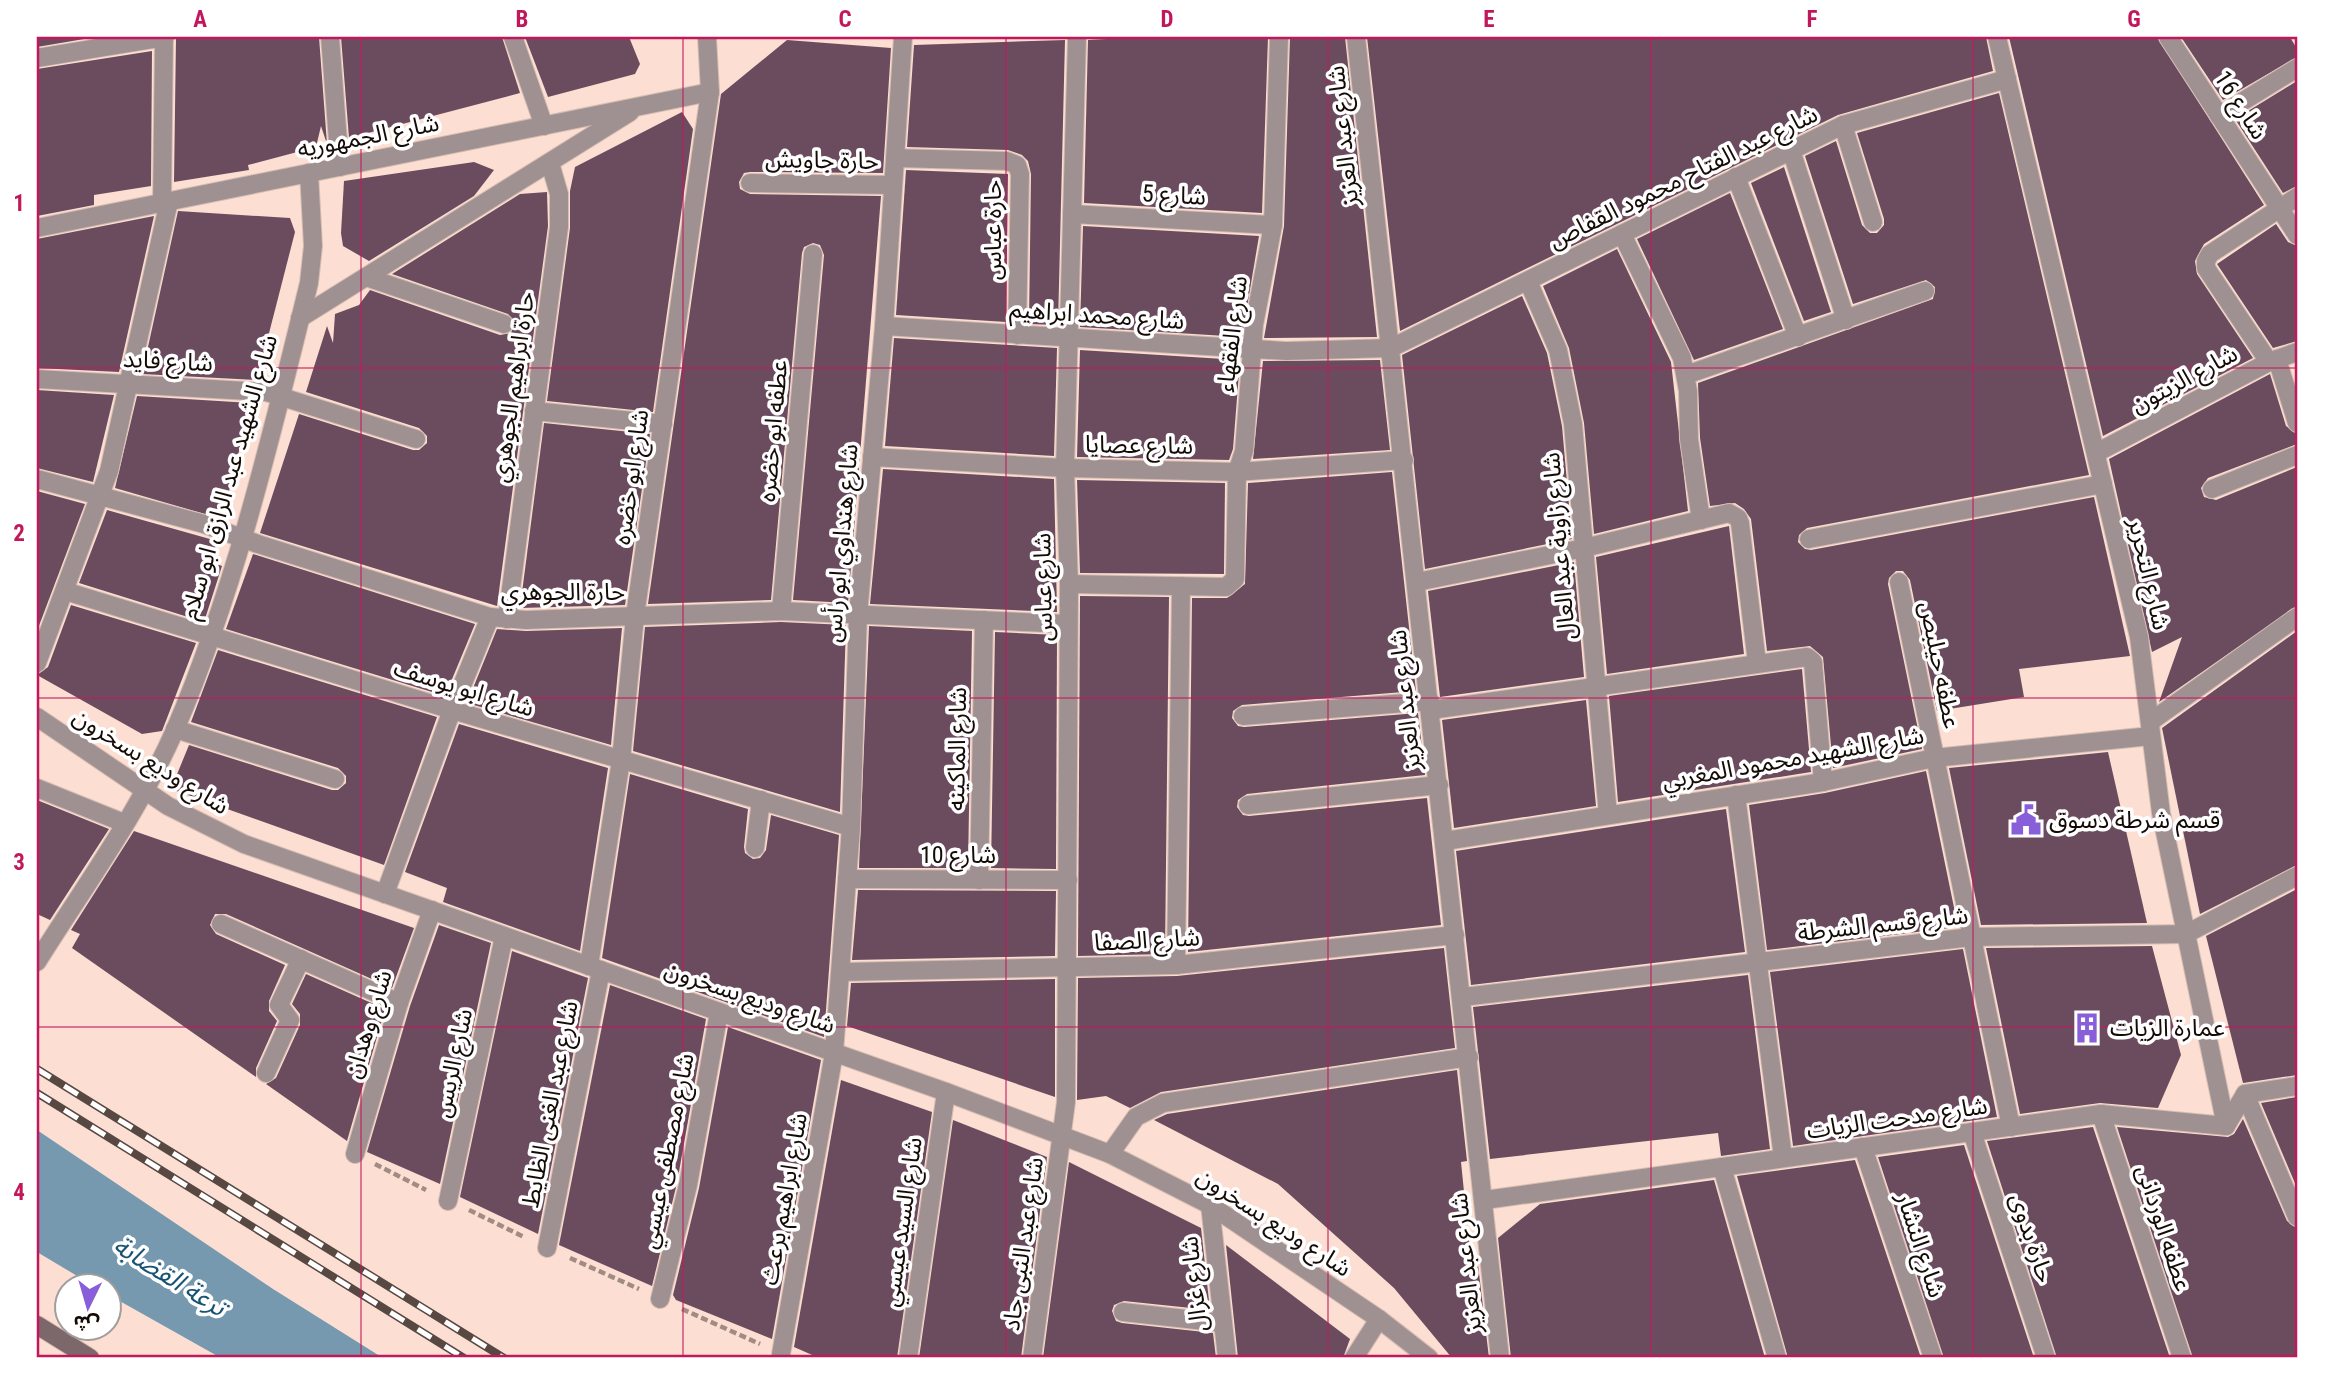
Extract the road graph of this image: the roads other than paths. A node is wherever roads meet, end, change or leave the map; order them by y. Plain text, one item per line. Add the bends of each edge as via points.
1 (164, 37) edge
2 (330, 37) edge
3 (513, 37) edge
4 (707, 37) edge
5 (903, 37) edge
6 (1077, 37) edge
7 (1279, 37) edge
8 (1356, 37) edge
9 (1997, 37) edge
10 (2009, 37) edge
11 (2168, 37) edge
12 (2002, 56) junction
13 (37, 58) edge
14 (2297, 68) edge
15 (2007, 79) junction
16 (710, 92) junction
17 (639, 106) junction
18 (2219, 116) junction
19 (1843, 125) junction
20 (544, 126) junction
21 (1791, 150) junction
22 (895, 158) junction
23 (550, 163) junction
24 (340, 167) junction
25 (309, 173) junction
26 (1736, 177) junction
27 (750, 183) dead end
28 (893, 185) junction
29 (2297, 197) edge
30 (166, 202) junction
31 (2280, 208) junction
32 (1072, 214) junction
33 (1873, 222) dead end
34 (1273, 225) junction
35 (37, 228) edge
36 (1622, 234) junction
37 (2297, 235) edge
38 (813, 254) dead end
39 (366, 277) junction
40 (1528, 281) junction
41 (1926, 291) dead end
42 (300, 318) junction
43 (1846, 320) junction
44 (504, 324) dead end
45 (884, 326) junction
46 (1017, 335) junction
47 (1798, 337) junction
48 (1069, 338) junction
49 (1391, 348) junction
50 (1251, 349) junction
51 (2297, 352) edge
52 (2273, 360) junction
53 (1686, 375) junction
54 (37, 379) edge
55 (129, 383) junction
56 (281, 395) junction
57 (534, 411) junction
58 (2297, 423) edge
59 (663, 424) junction
60 (416, 439) dead end
61 (2096, 453) junction
62 (2297, 455) edge
63 (872, 457) junction
64 (1404, 460) junction
65 (1065, 468) junction
66 (1237, 472) junction
67 (37, 479) edge
68 (2103, 484) junction
69 (2212, 489) dead end
70 (101, 496) junction
71 (1701, 520) junction
72 (243, 538) junction
73 (1809, 539) dead end
74 (1584, 548) junction
75 (1417, 582) junction
76 (1899, 582) dead end
77 (1069, 584) junction
78 (1181, 586) junction
79 (65, 591) junction
80 (781, 611) junction
81 (858, 615) junction
82 (635, 616) junction
83 (2297, 617) edge
84 (498, 618) junction
85 (984, 620) junction
86 (1069, 624) junction
87 (209, 636) junction
88 (37, 663) edge
89 (1757, 663) junction
90 (1597, 686) junction
91 (1431, 705) junction
92 (452, 710) junction
93 (1243, 716) dead end
94 (37, 717) edge
95 (175, 729) junction
96 (2151, 729) junction
97 (1934, 758) junction
98 (621, 760) junction
99 (335, 779) dead end
100 (1823, 782) junction
101 (1439, 785) junction
102 (37, 788) edge
103 (145, 790) junction
104 (1736, 795) junction
105 (761, 800) junction
106 (1248, 805) dead end
107 (1608, 815) junction
108 (124, 823) junction
109 (851, 827) junction
110 (1446, 841) junction
111 (755, 848) dead end
112 (2297, 876) edge
113 (847, 879) junction
114 (979, 880) junction
115 (1068, 880) junction
116 (386, 894) junction
117 (432, 910) junction
118 (221, 925) dead end
119 (2186, 934) junction
120 (1455, 935) junction
121 (504, 936) junction
122 (1971, 937) junction
123 (301, 959) junction
124 (37, 962) edge
125 (1758, 962) junction
126 (1176, 965) junction
127 (595, 968) junction
128 (1065, 968) junction
129 (841, 972) junction
130 (1463, 997) junction
131 (399, 1003) junction
132 (719, 1012) junction
133 (834, 1053) junction
134 (1469, 1057) junction
135 (266, 1073) dead end
136 (2297, 1086) edge
137 (946, 1092) junction
138 (2245, 1094) junction
139 (2101, 1114) junction
140 (2226, 1126) junction
141 (2011, 1127) junction
142 (1972, 1132) junction
143 (1063, 1136) junction
144 (1863, 1147) junction
145 (355, 1154) dead end
146 (1110, 1154) junction
147 (1783, 1158) junction
148 (1723, 1167) junction
149 (448, 1200) dead end
150 (1485, 1200) junction
151 (1210, 1205) junction
152 (2297, 1217) edge
153 (547, 1248) dead end
154 (660, 1299) dead end
155 (1123, 1312) dead end
156 (1379, 1319) junction
157 (1223, 1323) junction
158 (37, 1325) edge
159 (781, 1354) dead end
160 (90, 1358) edge
161 (908, 1358) edge
162 (1032, 1358) edge
163 (1227, 1358) edge
164 (1354, 1358) edge
165 (1429, 1358) edge
166 (1500, 1358) edge
167 (1777, 1358) edge
168 (1933, 1358) edge
169 (2046, 1358) edge
170 (2182, 1358) edge

1 - 13 street
1 - 30 street
2 - 24 street
3 - 20 street
4 - 16 street, شارع ابو خضره
5 - 22 street, شارع هنداوي ابو رأس
6 - 32 street, شارع عباس
7 - 34 street, شارع الفقهاء
8 - 49 street, شارع عبد العزيز
9 - 12 street, شارع التحرير
10 - 12 street
11 - 18 street, شارع 16
12 - 15 street, شارع التحرير
14 - 18 street
15 - 19 street, شارع عبد الفتاح محمود القفاص
15 - 61 street, شارع التحرير
16 - 17 street, شارع الجمهوريه
16 - 59 street, شارع ابو خضره
17 - 20 street, شارع الجمهوريه
17 - 23 street
18 - 31 street, شارع 16
19 - 21 street, شارع عبد الفتاح محمود القفاص
19 - 33 street
20 - 24 street, شارع الجمهوريه
21 - 26 street, شارع عبد الفتاح محمود القفاص
21 - 43 street
22 - 28 street, شارع هنداوي ابو رأس
22 - 46 street, حارة عباس via 1017,165
23 - 39 street
23 - 57 street, حارة ابراهيم الجوهري via 559,194 559,227
24 - 25 street, شارع الجمهوريه
25 - 30 street, شارع الجمهوريه
25 - 42 street, شارع الشهيد عبد الرازق ابو سلام via 313,246
26 - 36 street, شارع عبد الفتاح محمود القفاص
26 - 47 street
27 - 28 street, حارة جاويش
28 - 45 street, شارع هنداوي ابو رأس
29 - 31 street
30 - 35 street, شارع الجمهوريه
30 - 55 street
31 - 37 street, شارع 16
31 - 52 street via 2206,261 2206,268
32 - 34 street, شارع 5
32 - 48 street, شارع عباس
34 - 50 street, شارع الفقهاء
36 - 40 street, شارع عبد الفتاح محمود القفاص
36 - 53 street
38 - 80 street, عطفه ابو خضره
39 - 42 street
39 - 44 street
40 - 49 street, شارع عبد الفتاح محمود القفاص
40 - 74 street, شارع زاوية عبد العال via 1558,350 1567,387
41 - 43 street
42 - 56 street, شارع الشهيد عبد الرازق ابو سلام
43 - 47 street
45 - 46 street, شارع محمد ابراهيم
45 - 63 street, شارع هنداوي ابو رأس
46 - 48 street, شارع محمد ابراهيم
47 - 53 street
48 - 50 street, شارع محمد ابراهيم
48 - 65 street, شارع عباس
49 - 50 street, شارع محمد ابراهيم
49 - 64 street, شارع عبد العزيز
50 - 66 street, شارع الفقهاء via 1244,451
51 - 52 street, شارع الزيتون
52 - 58 street
52 - 61 street, شارع الزيتون
53 - 71 street via 1689,439
54 - 55 street, شارع فايد
55 - 56 street, شارع فايد
55 - 70 street
56 - 60 street, شارع فايد
56 - 72 street, شارع الشهيد عبد الرازق ابو سلام
57 - 59 street
57 - 84 street, حارة ابراهيم الجوهري
59 - 82 street, شارع ابو خضره
61 - 68 street, شارع التحرير
62 - 69 street
63 - 65 street, شارع عصايا
63 - 81 street, شارع هنداوي ابو رأس
64 - 66 street, شارع عصايا
64 - 75 street, شارع عبد العزيز
65 - 66 street, شارع عصايا
65 - 77 street, شارع عباس
66 - 78 street, شارع الفقهاء via 1235,579 1226,587
67 - 70 street, حارة الجوهري
68 - 73 street
68 - 96 street, شارع التحرير via 2138,637
70 - 72 street, حارة الجوهري
70 - 79 street
71 - 74 street
71 - 89 street via 1729,513 1738,518
72 - 84 street, حارة الجوهري
72 - 87 street, شارع الشهيد عبد الرازق ابو سلام
74 - 75 street
74 - 90 street, شارع زاوية عبد العال
75 - 91 street, شارع عبد العزيز
76 - 97 street, عطفه حيلبص
77 - 78 street, شارع الفقهاء
77 - 86 street, شارع عباس
78 - 126 street
79 - 87 street, شارع ابو يوسف
79 - 88 street
80 - 81 street, حارة الجوهري
80 - 82 street, حارة الجوهري
81 - 85 street, حارة الجوهري
81 - 109 street, شارع هنداوي ابو رأس
82 - 84 street, حارة الجوهري
82 - 98 street, شارع ابو خضره
83 - 96 street, شارع الشهيد محمود المغربي
84 - 92 street, حارة ابراهيم الجوهري
85 - 86 street, حارة الجوهري
85 - 114 street, شارع الماكينه
86 - 115 street, شارع عباس
87 - 92 street, شارع ابو يوسف
87 - 95 street, شارع الشهيد عبد الرازق ابو سلام
89 - 90 street
89 - 100 street via 1807,657 1813,662
90 - 91 street
90 - 107 street, شارع زاوية عبد العال
91 - 93 street
91 - 101 street, شارع عبد العزيز
92 - 98 street, شارع ابو يوسف
92 - 116 street, حارة ابراهيم الجوهري
94 - 103 street, شارع وديع بسخرون
95 - 99 street
95 - 103 street, شارع الشهيد عبد الرازق ابو سلام
96 - 97 street, شارع الشهيد محمود المغربي
96 - 119 street, شارع التحرير via 2161,813
97 - 100 street, شارع الشهيد محمود المغربي
97 - 122 street, عطفه حيلبص
98 - 105 street, شارع ابو يوسف
98 - 127 street, شارع ابو خضره
100 - 104 street, شارع الشهيد محمود المغربي
101 - 106 street
101 - 110 street, شارع عبد العزيز
102 - 108 street
103 - 108 street, شارع الشهيد عبد الرازق ابو سلام
103 - 116 street, شارع وديع بسخرون via 218,833
104 - 107 street, شارع الشهيد محمود المغربي
104 - 125 street
105 - 109 street, شارع ابو يوسف
105 - 111 street
107 - 110 street, شارع الشهيد محمود المغربي
108 - 124 street, شارع الشهيد عبد الرازق ابو سلام
109 - 113 street, شارع هنداوي ابو رأس
110 - 120 street, شارع عبد العزيز
112 - 119 street, شارع قسم الشرطة
113 - 114 street, شارع 10
113 - 129 street, شارع هنداوي ابو رأس
114 - 115 street, شارع 10
115 - 128 street, شارع عباس
116 - 117 street, شارع وديع بسخرون
117 - 121 street, شارع وديع بسخرون
117 - 131 street, شارع وهدان
118 - 123 street
119 - 122 street, شارع قسم الشرطة
119 - 140 street, شارع التحرير
120 - 126 street, شارع الصفا
120 - 130 street, شارع عبد العزيز
121 - 127 street, شارع وديع بسخرون
121 - 149 street, شارع الريس
122 - 125 street, شارع قسم الشرطة
122 - 141 street, عطفه حيلبص
123 - 131 street
123 - 135 street via 279,1005 290,1020
125 - 130 street, شارع قسم الشرطة
125 - 147 street
126 - 128 street, شارع الصفا
127 - 132 street, شارع وديع بسخرون
127 - 153 street, شارع عبد الغنى الظايط
128 - 129 street, شارع الصفا
128 - 143 street, شارع عباس
129 - 133 street, شارع هنداوي ابو رأس
130 - 134 street, شارع عبد العزيز
131 - 145 street, شارع وهدان
132 - 133 street, شارع وديع بسخرون
132 - 154 street, شارع مصطفى عيسي via 688,1185
133 - 137 street, شارع وديع بسخرون
133 - 159 street, شارع ابراهيم برعث
134 - 146 street via 1163,1103 1136,1117
134 - 150 street, شارع عبد العزيز
136 - 138 street
137 - 143 street, شارع وديع بسخرون
137 - 161 street, شارع السيد عيسي
138 - 140 street
138 - 152 street
139 - 140 street, شارع مدحت الزيات
139 - 141 street, شارع مدحت الزيات
139 - 170 street, عطفه الوردانى
141 - 142 street, شارع مدحت الزيات
142 - 144 street, شارع مدحت الزيات
142 - 169 street, حارة بدوى
143 - 146 street, شارع وديع بسخرون
143 - 162 street, شارع عبد النبى جاد
144 - 147 street, شارع مدحت الزيات
144 - 168 street, شارع النشار
146 - 151 street, شارع وديع بسخرون
147 - 148 street, شارع مدحت الزيات
148 - 150 street, شارع مدحت الزيات
148 - 167 street
150 - 166 street, شارع عبد العزيز
151 - 156 street, شارع وديع بسخرون
151 - 157 street, شارع غزال
155 - 157 street
156 - 164 street
156 - 165 street, شارع وديع بسخرون
157 - 163 street, شارع غزال
158 - 160 main road

